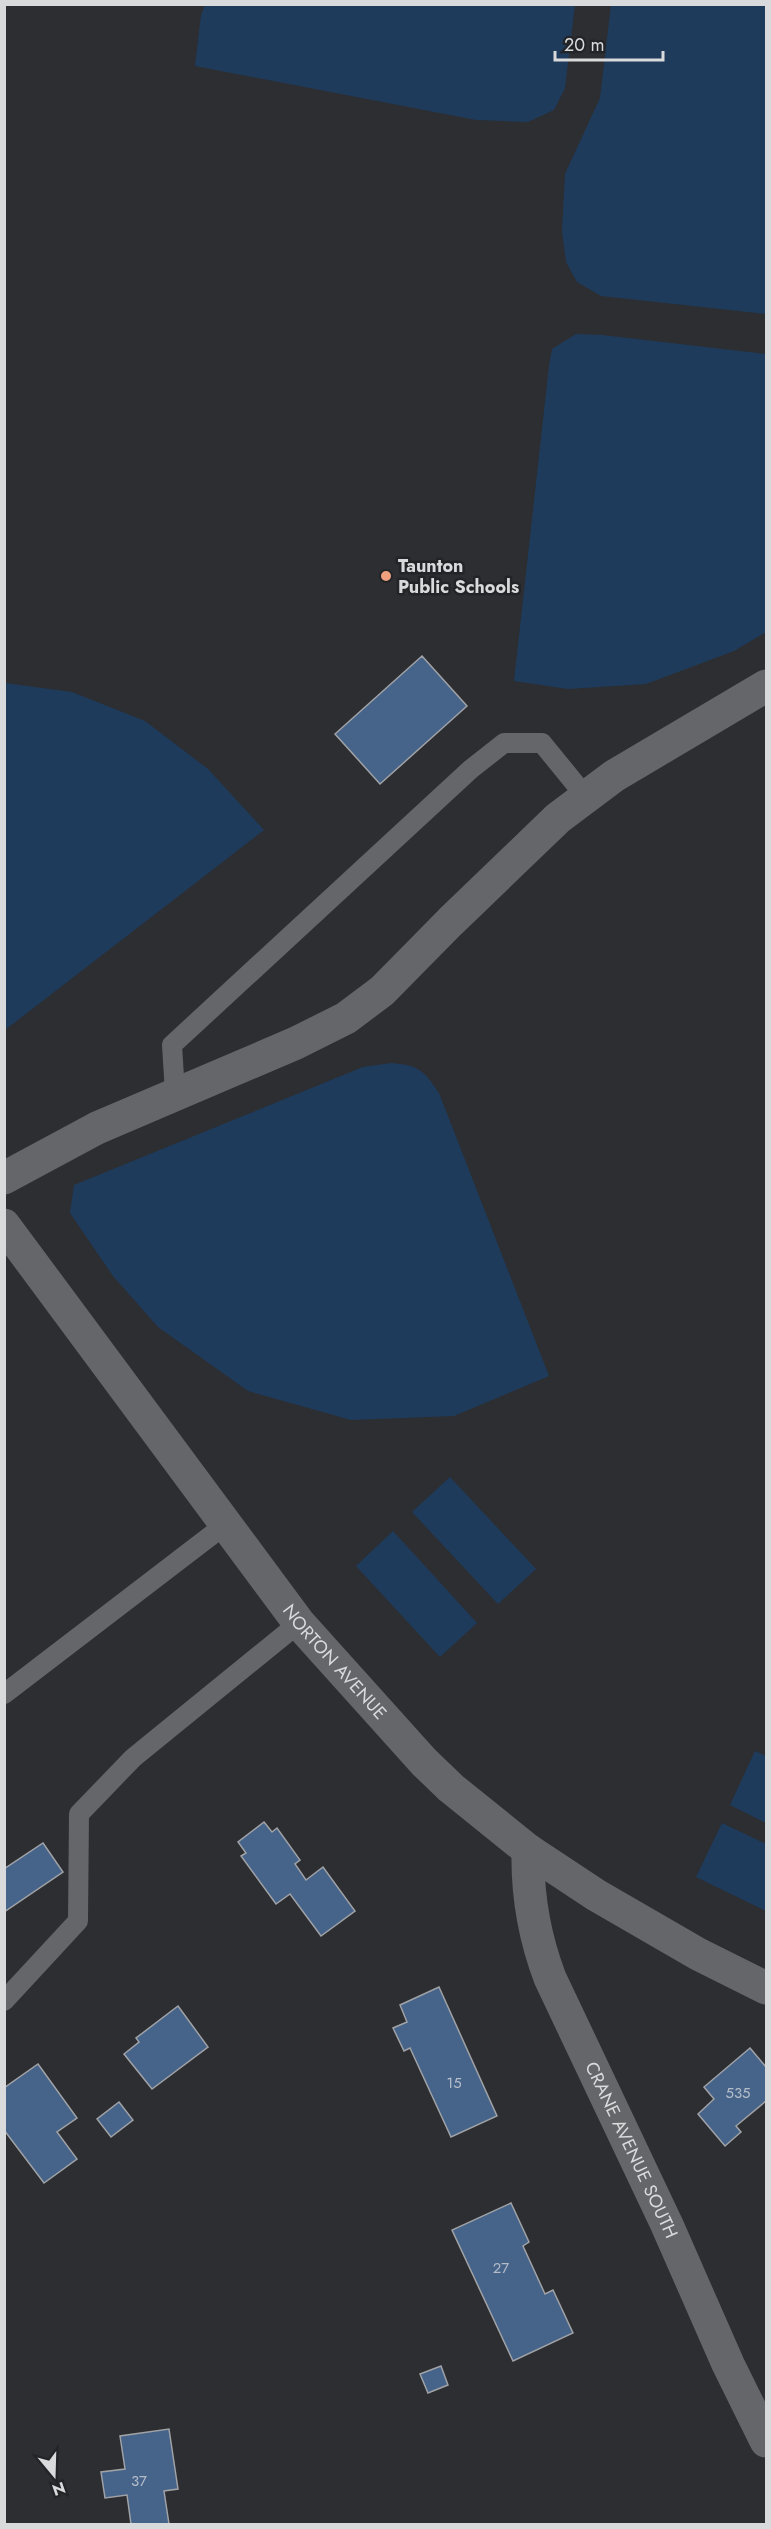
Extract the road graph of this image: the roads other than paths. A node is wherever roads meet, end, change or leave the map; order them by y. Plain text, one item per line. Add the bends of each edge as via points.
1 (766, 686) edge
2 (586, 797) junction
3 (175, 1093) junction
4 (4, 1178) edge
5 (4, 1225) edge
6 (226, 1524) junction
7 (299, 1623) junction
8 (4, 1694) edge
9 (528, 1850) junction
10 (766, 1988) edge
11 (4, 2001) edge
12 (766, 2440) edge

1 - 2 street
2 - 3 street via 558,818 382,991 346,1018
2 - 3 lane via 542,743 504,743 172,1045
3 - 4 street via 97,1128
5 - 6 street, NORTON AVENUE
6 - 7 street, NORTON AVENUE
6 - 8 lane
7 - 9 street, NORTON AVENUE via 424,1762
7 - 11 lane via 133,1758 79,1814 78,1921
9 - 10 street, NORTON AVENUE via 606,1901
9 - 12 street, CRANE AVENUE SOUTH via 532,1921 550,1978

